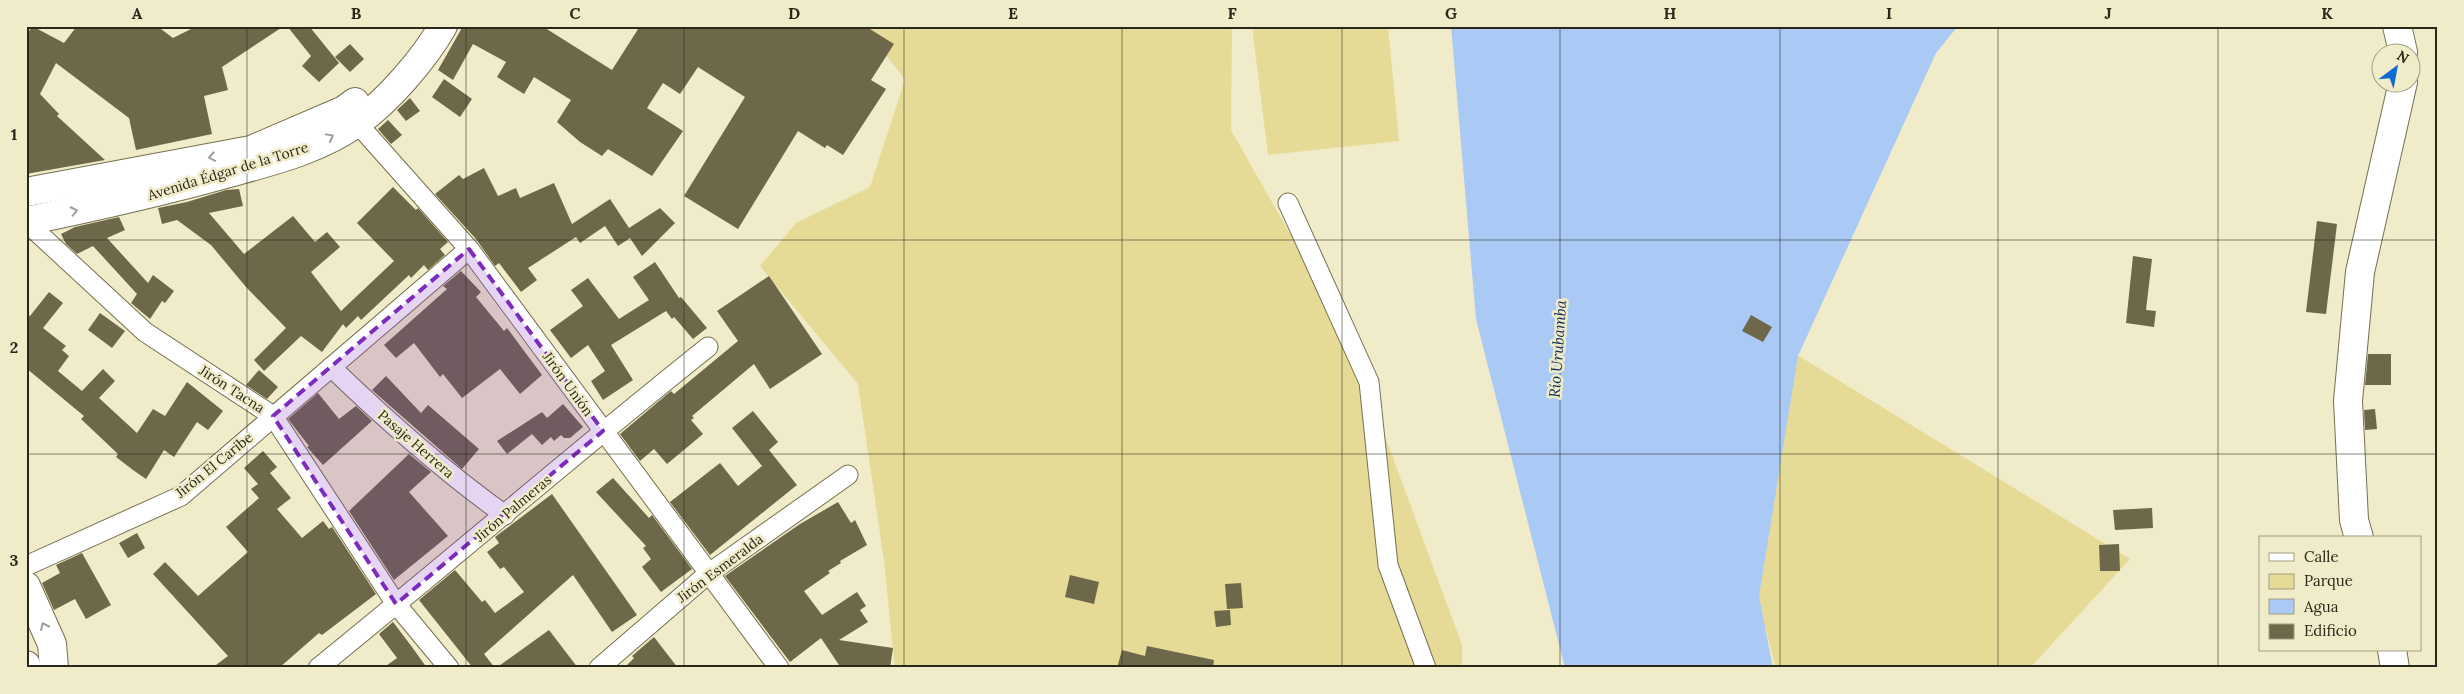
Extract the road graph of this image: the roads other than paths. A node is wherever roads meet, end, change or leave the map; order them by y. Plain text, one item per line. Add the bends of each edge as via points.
1 (426, 26) edge
2 (443, 26) edge
3 (2397, 26) edge
4 (2401, 42) edge
5 (2401, 92) edge
6 (352, 116) junction
7 (26, 192) edge
8 (1288, 203) dead end
9 (26, 222) edge
10 (469, 249) junction
11 (708, 347) dead end
12 (331, 367) junction
13 (273, 416) junction
14 (603, 431) junction
15 (848, 475) dead end
16 (505, 515) junction
17 (2358, 536) edge
18 (26, 566) edge
19 (708, 574) junction
20 (26, 586) edge
21 (396, 604) junction
22 (2392, 652) edge
23 (54, 668) edge
24 (318, 668) edge
25 (450, 668) edge
26 (598, 668) edge
27 (779, 668) edge
28 (1426, 668) edge
29 (2395, 668) edge

1 - 6 main road, Avenida Édgar de la Torre
2 - 6 main road, Avenida Édgar de la Torre via 430,49 400,83
3 - 4 main road
5 - 17 main road via 2360,272 2348,401 2354,520
6 -> 7 main road, Avenida Édgar de la Torre via 250,150
9 -> 6 main road, Avenida Édgar de la Torre via 138,198 275,160 316,145
6 - 10 street, Jirón Unión
8 - 28 street via 1369,382 1388,565
9 - 13 street, Jirón Tacna via 145,332
10 - 12 street, Jirón El Caribe
10 - 14 street, Jirón Unión
11 - 14 street, Jirón Palmeras
12 - 13 street, Jirón El Caribe
12 - 16 street, Pasaje Herrera via 466,487
13 - 18 street, Jirón El Caribe via 182,496
13 - 21 street, Jirón Tacna
14 - 16 street, Jirón Palmeras
14 - 19 street, Jirón Unión
15 - 19 street, Jirón Esmeralda
16 - 21 street, Jirón Palmeras
19 - 26 street, Jirón Esmeralda
19 - 27 street, Jirón Unión
23 -> 20 main road via 52,644
21 - 24 street, Jirón Palmeras
21 - 25 street, Jirón Tacna
22 - 29 main road

